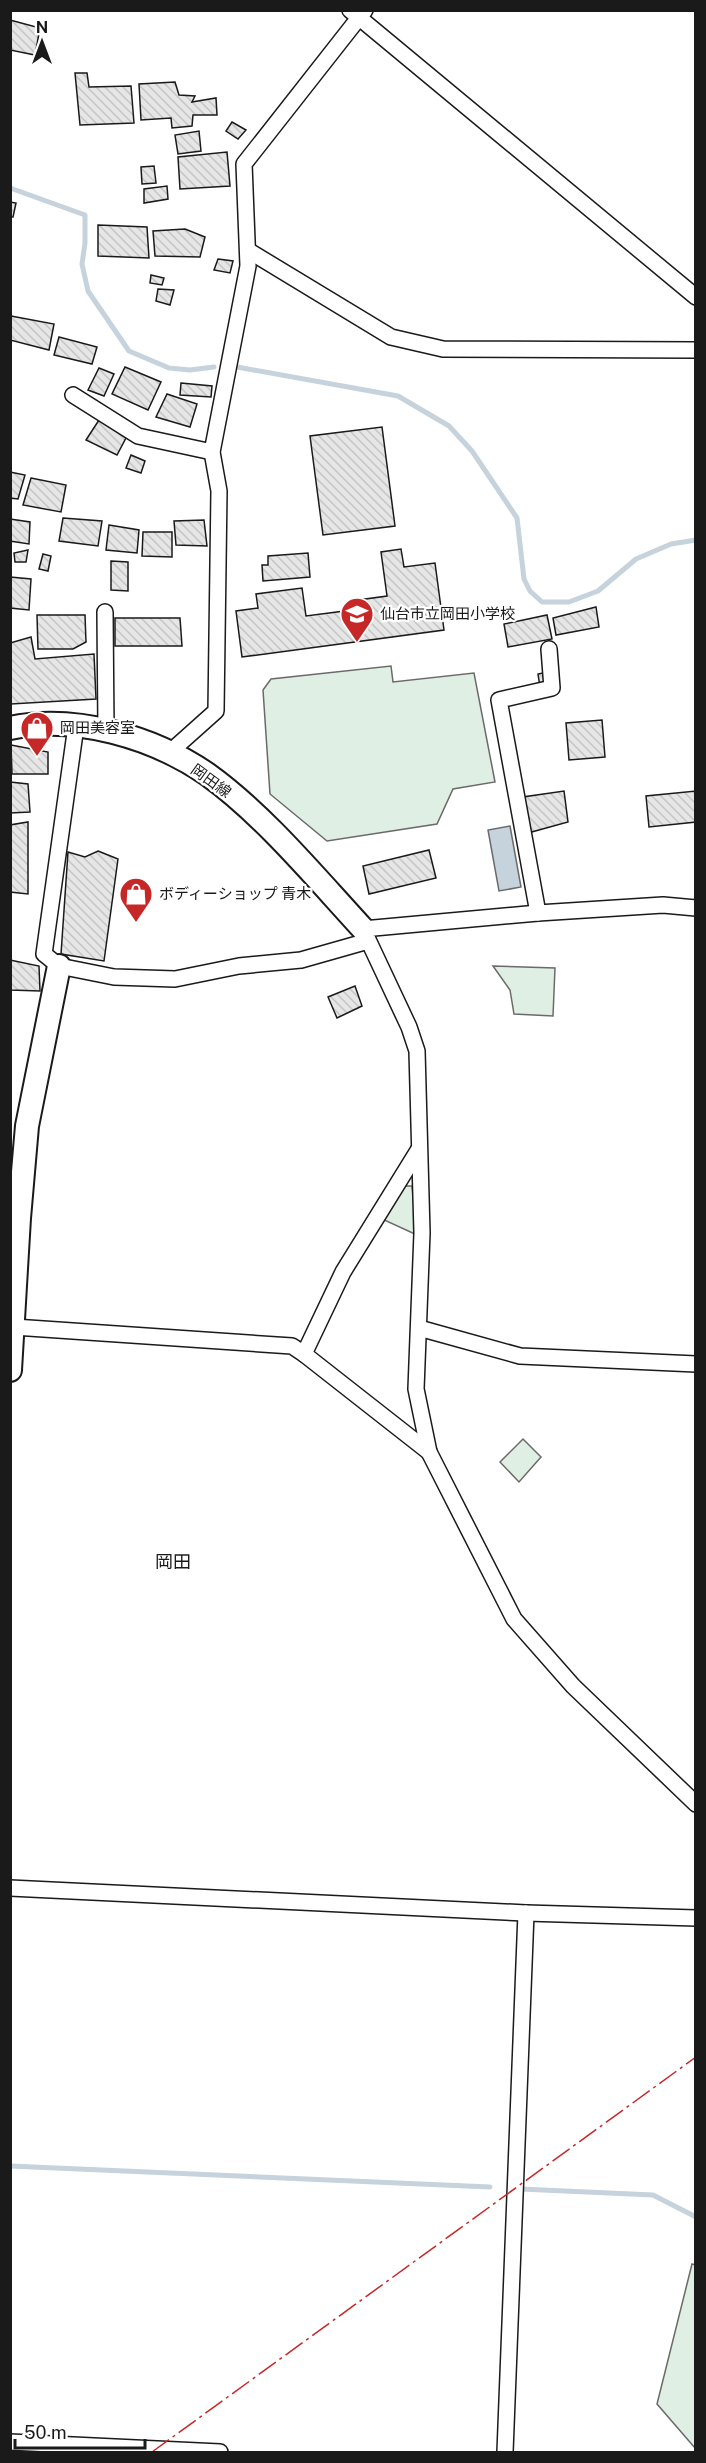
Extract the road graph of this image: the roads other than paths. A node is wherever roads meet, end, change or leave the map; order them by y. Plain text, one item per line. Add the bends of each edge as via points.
1 (358, 13) edge
2 (249, 251) junction
3 (696, 297) edge
4 (696, 350) edge
5 (74, 395) dead end
6 (212, 452) junction
7 (105, 612) dead end
8 (549, 649) dead end
9 (76, 726) junction
10 (10, 728) edge
11 (106, 730) junction
12 (169, 753) junction
13 (696, 908) edge
14 (538, 913) junction
15 (366, 935) junction
16 (59, 966) junction
17 (420, 1149) junction
18 (15, 1218) edge
19 (14, 1326) junction
20 (419, 1328) junction
21 (304, 1354) junction
22 (696, 1364) edge
23 (10, 1370) edge
24 (429, 1452) junction
25 (696, 1804) edge
26 (10, 1888) edge
27 (526, 1913) junction
28 (696, 1918) edge
29 (10, 2442) edge
30 (220, 2452) edge
31 (505, 2452) edge

1 - 2 street via 244,164
1 - 3 street
2 - 4 street via 391,337 422,344 443,348
2 - 6 street
5 - 6 street via 138,436
6 - 12 street via 219,491 216,711
7 - 11 street
8 - 14 street via 552,688 499,700
9 - 10 street, 岡田線
9 - 11 street, 岡田線
9 - 16 street via 44,954
11 - 12 street, 岡田線
12 - 15 street, 岡田線 via 206,774 249,810
13 - 14 street via 663,904
14 - 15 street
15 - 16 street via 300,960 239,966 175,979 114,977
15 - 17 street via 417,1051
16 - 18 street via 27,1126
17 - 20 street
17 - 21 street via 343,1272
18 - 19 street
19 - 21 street via 292,1346
19 - 23 street
20 - 22 street via 520,1356
20 - 24 street via 416,1389
21 - 24 street
24 - 25 street via 514,1619 573,1686
26 - 27 street
27 - 28 street
27 - 31 street
29 - 30 street

